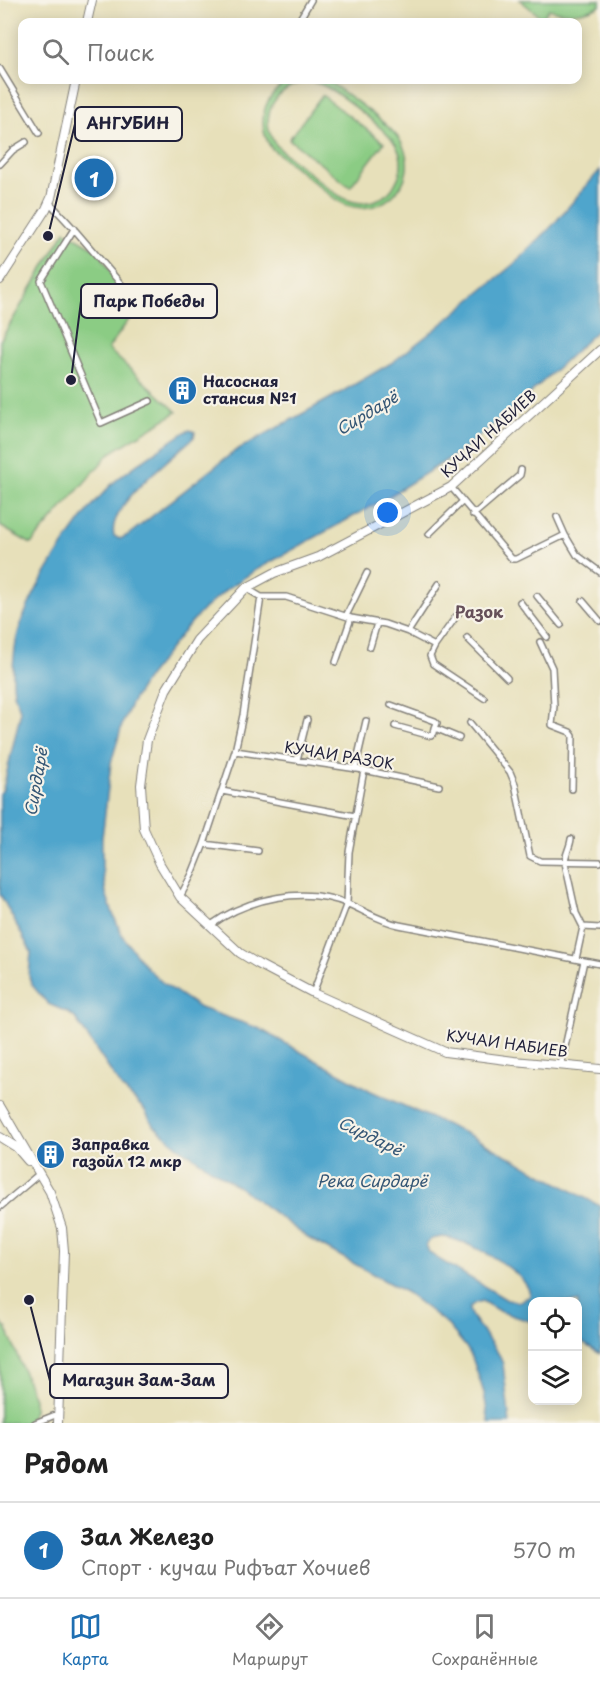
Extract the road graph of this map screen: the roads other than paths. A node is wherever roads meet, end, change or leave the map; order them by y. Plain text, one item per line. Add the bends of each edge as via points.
1 (92, 0) edge
2 (310, 0) edge
3 (88, 18) edge
4 (300, 18) edge
5 (0, 69) edge
6 (75, 84) edge
7 (39, 133) dead end
8 (27, 142) dead end
9 (0, 164) edge
10 (49, 202) junction
11 (74, 229) junction
12 (0, 280) edge
13 (139, 305) dead end
14 (600, 350) edge
15 (150, 401) dead end
16 (521, 470) dead end
17 (451, 488) junction
18 (462, 502) junction
19 (473, 515) junction
20 (557, 517) dead end
21 (429, 534) dead end
22 (565, 536) junction
23 (600, 572) edge
24 (368, 573) dead end
25 (439, 584) dead end
26 (246, 588) junction
27 (537, 596) dead end
28 (261, 597) junction
29 (584, 601) dead end
30 (520, 602) dead end
31 (460, 611) dead end
32 (348, 617) junction
33 (600, 621) edge
34 (377, 623) junction
35 (561, 625) dead end
36 (408, 632) junction
37 (547, 637) dead end
38 (467, 638) dead end
39 (540, 642) dead end
40 (370, 646) dead end
41 (435, 646) junction
42 (336, 662) dead end
43 (507, 678) dead end
44 (484, 698) dead end
45 (391, 705) dead end
46 (307, 720) dead end
47 (366, 721) dead end
48 (470, 723) dead end
49 (395, 726) dead end
50 (435, 728) junction
51 (459, 738) dead end
52 (235, 752) junction
53 (297, 760) junction
54 (355, 769) junction
55 (364, 770) junction
56 (439, 786) dead end
57 (572, 789) dead end
58 (222, 791) junction
59 (355, 816) junction
60 (571, 839) dead end
61 (204, 844) junction
62 (258, 851) dead end
63 (600, 862) edge
64 (565, 863) junction
65 (180, 897) junction
66 (346, 903) junction
67 (211, 925) junction
68 (583, 927) junction
69 (600, 928) edge
70 (576, 959) junction
71 (584, 961) junction
72 (600, 964) edge
73 (313, 993) junction
74 (561, 1065) junction
75 (600, 1069) edge
76 (0, 1106) edge
77 (2, 1115) edge
78 (0, 1137) edge
79 (39, 1174) junction
80 (0, 1207) edge
81 (58, 1419) edge
82 (35, 1423) edge

1 - 3 main road
2 - 4 street
5 - 7 street
6 - 10 main road
8 - 9 street
10 - 11 street
10 - 12 main road
11 - 13 street
11 - 15 street via 41,281 100,423
14 - 17 main road, КУЧАИ НАБИЕВ
16 - 19 street
17 - 18 street
17 - 26 main road, КУЧАИ НАБИЕВ via 318,557
18 - 19 street
18 - 21 street
19 - 22 street via 512,559
20 - 22 street
22 - 23 street via 577,555
24 - 32 street
25 - 36 street
26 - 28 street
26 - 65 main road, КУЧАИ НАБИЕВ via 197,640 166,690 147,740 141,785 144,829
27 - 35 street
28 - 32 street via 286,597
28 - 52 street
29 - 33 street
30 - 37 street
31 - 41 street
32 - 34 street
32 - 42 street
34 - 36 street
34 - 40 street
36 - 41 street
38 - 43 street
39 - 57 street via 552,668 552,724 573,736
41 - 44 street via 430,656 433,664
45 - 50 street via 435,721
46 - 53 street
47 - 54 street
48 - 64 street via 510,772 528,852 533,859
49 - 50 street via 430,736
50 - 51 street
52 - 53 street, КУЧАИ РАЗОК
52 - 58 street
53 - 54 street, КУЧАИ РАЗОК
54 - 55 street, КУЧАИ РАЗОК
55 - 56 street, КУЧАИ РАЗОК
55 - 59 street
58 - 59 street
58 - 61 street
59 - 66 street
60 - 64 street
61 - 62 street
61 - 65 street
63 - 64 street
64 - 68 street
65 - 67 main road, КУЧАИ НАБИЕВ
66 - 67 street via 297,894 260,902
66 - 70 street via 386,922
66 - 73 street
67 - 73 main road, КУЧАИ НАБИЕВ via 240,953
68 - 69 street
68 - 70 street
70 - 71 street
71 - 72 street
71 - 74 street
73 - 74 main road, КУЧАИ НАБИЕВ via 445,1052
74 - 75 main road, КУЧАИ НАБИЕВ
76 - 77 main road
77 - 79 main road
78 - 79 main road via 16,1147
79 - 80 street
79 - 81 main road via 50,1192 62,1228
81 - 82 street

